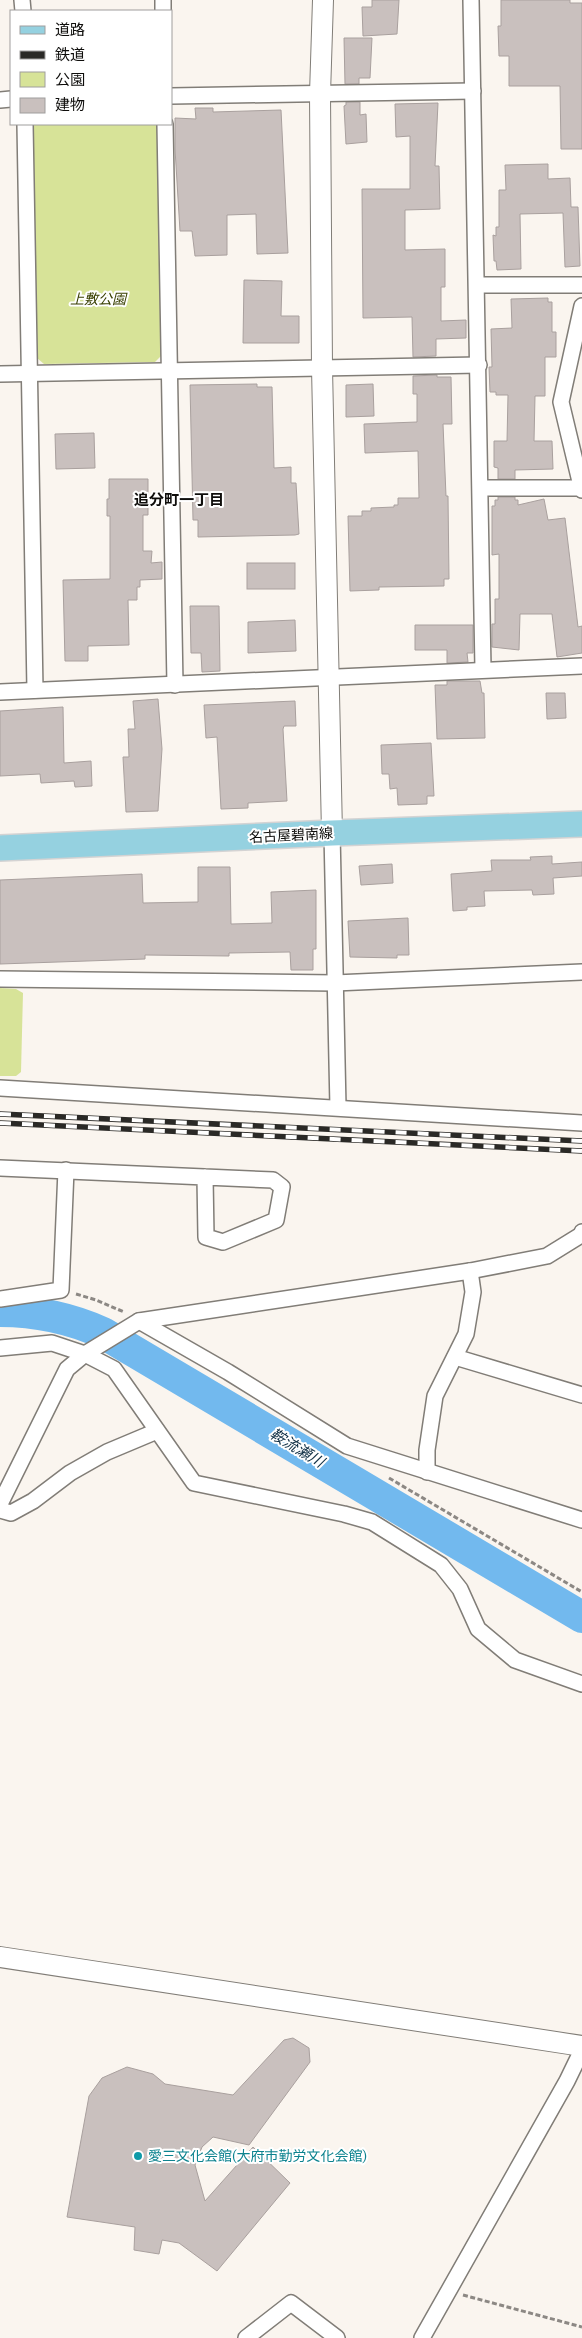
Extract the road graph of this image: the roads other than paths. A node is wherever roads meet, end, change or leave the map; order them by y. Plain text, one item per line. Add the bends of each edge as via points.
1 (323, 0) edge
2 (471, 0) edge
3 (473, 91) junction
4 (320, 94) junction
5 (172, 96) edge
6 (25, 125) edge
7 (165, 125) edge
8 (478, 285) junction
9 (582, 285) edge
10 (582, 306) edge
11 (479, 365) junction
12 (322, 368) junction
13 (170, 370) junction
14 (29, 373) junction
15 (0, 374) edge
16 (481, 488) junction
17 (582, 489) edge
18 (582, 666) edge
19 (483, 669) junction
20 (328, 678) junction
21 (175, 685) junction
22 (35, 690) junction
23 (0, 692) edge
24 (582, 824) edge
25 (332, 833) junction
26 (0, 848) edge
27 (582, 972) edge
28 (0, 979) edge
29 (335, 984) junction
30 (0, 1088) edge
31 (338, 1107) junction
32 (582, 1123) edge
33 (0, 1168) edge
34 (66, 1170) junction
35 (205, 1177) junction
36 (582, 1232) edge
37 (470, 1271) junction
38 (0, 1299) edge
39 (136, 1323) junction
40 (0, 1348) edge
41 (86, 1354) junction
42 (454, 1357) junction
43 (582, 1395) edge
44 (157, 1431) junction
45 (427, 1472) junction
46 (1, 1501) edge
47 (582, 1520) edge
48 (582, 1684) edge
49 (0, 1957) edge
50 (582, 2046) edge
51 (582, 2050) edge
52 (246, 2338) edge
53 (337, 2338) edge
54 (422, 2338) edge

1 - 4 street
2 - 3 street
3 - 4 street
3 - 8 street
4 - 5 street
4 - 12 street
6 - 14 street
7 - 13 street
8 - 9 street
8 - 11 street
10 - 17 street via 561,402
11 - 12 street
11 - 16 street
12 - 13 street
12 - 20 street
13 - 14 street
13 - 21 street
14 - 15 street
14 - 22 street
16 - 17 street
16 - 19 street
18 - 19 street
19 - 20 street
20 - 21 street
20 - 25 street
21 - 22 street
22 - 23 street
24 - 25 main road, 名古屋碧南線
25 - 26 main road, 名古屋碧南線
25 - 29 street
27 - 29 street
28 - 29 street
29 - 31 street
30 - 31 street
31 - 32 street
33 - 34 street
34 - 35 street
34 - 38 street via 61,1290
35 - 35 street via 206,1237 223,1242 276,1220 282,1187 273,1180
36 - 37 street via 547,1256
37 - 39 street
37 - 42 street via 473,1292 466,1334
39 - 41 street
39 - 45 street via 228,1372 347,1446
40 - 41 street via 52,1343
41 - 44 street via 114,1369
41 - 46 street via 67,1369
42 - 43 street
42 - 45 street via 435,1396
44 - 46 street via 107,1452 12,1513
44 - 48 street via 194,1484 372,1522 441,1565 460,1589 478,1628 515,1660
45 - 47 street
49 - 50 street
51 - 54 street
52 - 53 street via 291,2303

